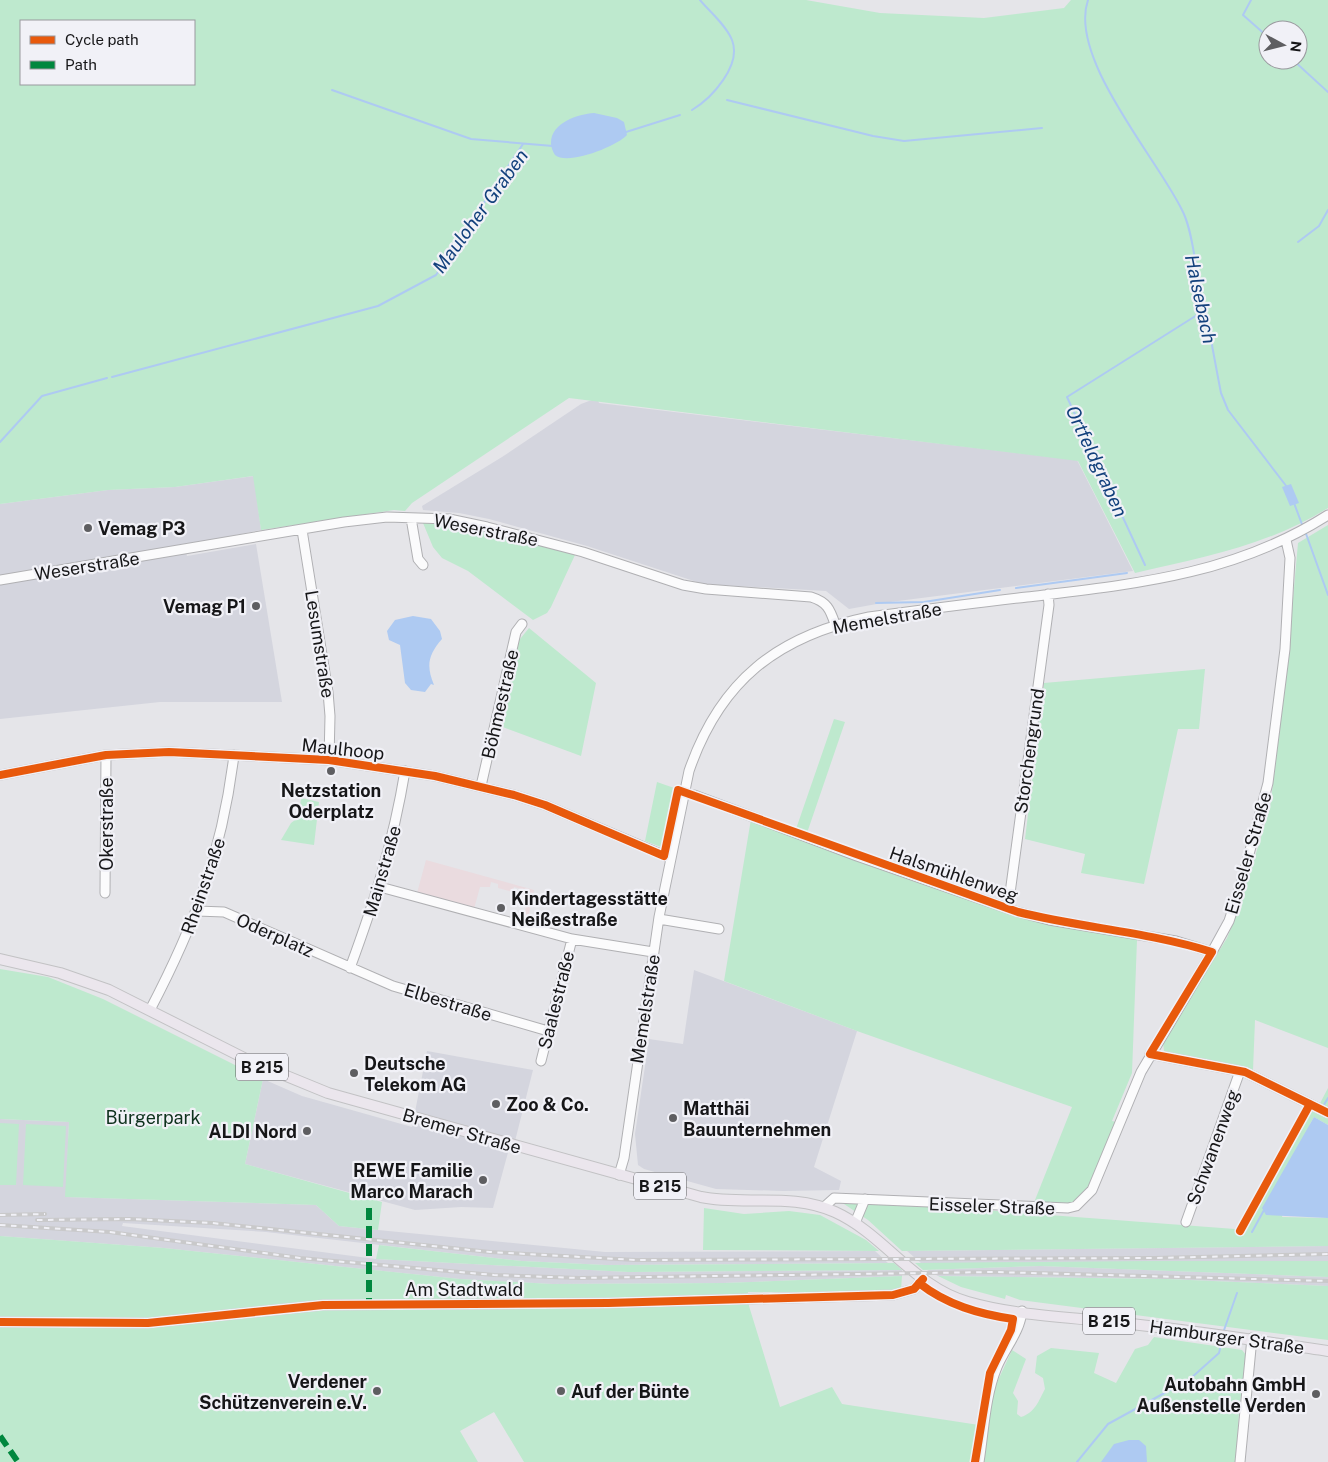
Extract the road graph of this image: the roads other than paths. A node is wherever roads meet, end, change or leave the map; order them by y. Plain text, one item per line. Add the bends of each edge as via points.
1 (1328, 515) edge
2 (411, 518) junction
3 (302, 530) junction
4 (1286, 540) junction
5 (423, 565) dead end
6 (0, 580) edge
7 (1048, 594) junction
8 (522, 624) dead end
9 (835, 624) junction
10 (106, 755) junction
11 (234, 755) junction
12 (329, 760) junction
13 (406, 771) junction
14 (0, 775) edge
15 (481, 786) junction
16 (694, 795) dead end
17 (670, 858) junction
18 (380, 887) junction
19 (105, 893) dead end
20 (1008, 908) junction
21 (197, 911) junction
22 (659, 919) junction
23 (719, 929) dead end
24 (572, 939) junction
25 (653, 952) junction
26 (1212, 952) junction
27 (0, 959) edge
28 (350, 968) junction
29 (150, 1010) junction
30 (548, 1031) junction
31 (1150, 1054) junction
32 (541, 1061) dead end
33 (1240, 1071) junction
34 (1327, 1112) edge
35 (619, 1175) junction
36 (865, 1199) junction
37 (824, 1207) junction
38 (1186, 1222) dead end
39 (855, 1223) junction
40 (923, 1279) junction
41 (1022, 1311) junction
42 (0, 1322) edge
43 (1252, 1338) junction
44 (1328, 1351) edge
45 (979, 1462) edge
46 (1240, 1462) edge

1 - 4 street
2 - 3 street, Weserstraße via 387,517
2 - 5 street via 418,559
2 - 9 street, Weserstraße via 449,519 487,526 706,590 812,597 822,600 830,608
3 - 6 street, Weserstraße
3 - 12 street, Lesumstraße via 329,700
4 - 7 street, Memelstraße via 1233,561 1189,573
4 - 26 street, Eisseler Straße via 1290,558 1285,649 1268,783 1242,884 1229,920
7 - 9 street, Memelstraße
7 - 20 street, Storchengrund via 1050,605
8 - 15 street, Böhmestraße via 516,632
9 - 17 street, Memelstraße via 810,633 765,660 717,711 689,771
10 - 11 street, Maulhoop via 169,752
10 - 14 street, Maulhoop
10 - 19 street, Okerstraße
11 - 12 street, Maulhoop
11 - 21 street, Rheinstraße via 223,827
12 - 13 street, Maulhoop
13 - 15 street, Maulhoop
13 - 18 street, Mainstraße
15 - 17 street, Maulhoop via 545,805
16 - 20 street, Halsmühlenweg
17 - 22 street, Memelstraße
18 - 24 street
18 - 28 street, Mainstraße
20 - 26 street, Halsmühlenweg via 1049,920 1176,941
21 - 28 street, Oderplatz via 224,912
21 - 29 street, Rheinstraße
22 - 23 street
22 - 25 street, Memelstraße
24 - 25 street
24 - 30 street, Saalestraße
25 - 35 street, Memelstraße
26 - 31 street, Eisseler Straße
27 - 29 main road, Bremer Straße / B 215 via 76,977
28 - 30 street, Elbestraße via 402,988
29 - 35 main road, Bremer Straße / B 215 via 250,1061 328,1093
30 - 32 street, Saalestraße
31 - 33 street
31 - 36 street, Eisseler Straße via 1092,1190 1076,1206 1020,1208
33 - 34 street
33 - 38 street, Schwanenweg
35 - 37 main road, Bremer Straße / B 215 via 715,1200 794,1201
36 - 37 street, Eisseler Straße via 834,1198
36 - 39 street
37 - 39 main road, Bremer Straße / B 215
39 - 40 main road, Bremer Straße / B 215
40 - 41 main road, Hamburger Straße / B 215 via 968,1302
40 - 42 street, Am Stadtwald via 914,1290 893,1295 608,1303 332,1305 148,1323
41 - 43 main road, Hamburger Straße / B 215
41 - 45 street via 1020,1325 992,1380
43 - 44 main road, Hamburger Straße / B 215
43 - 46 street

